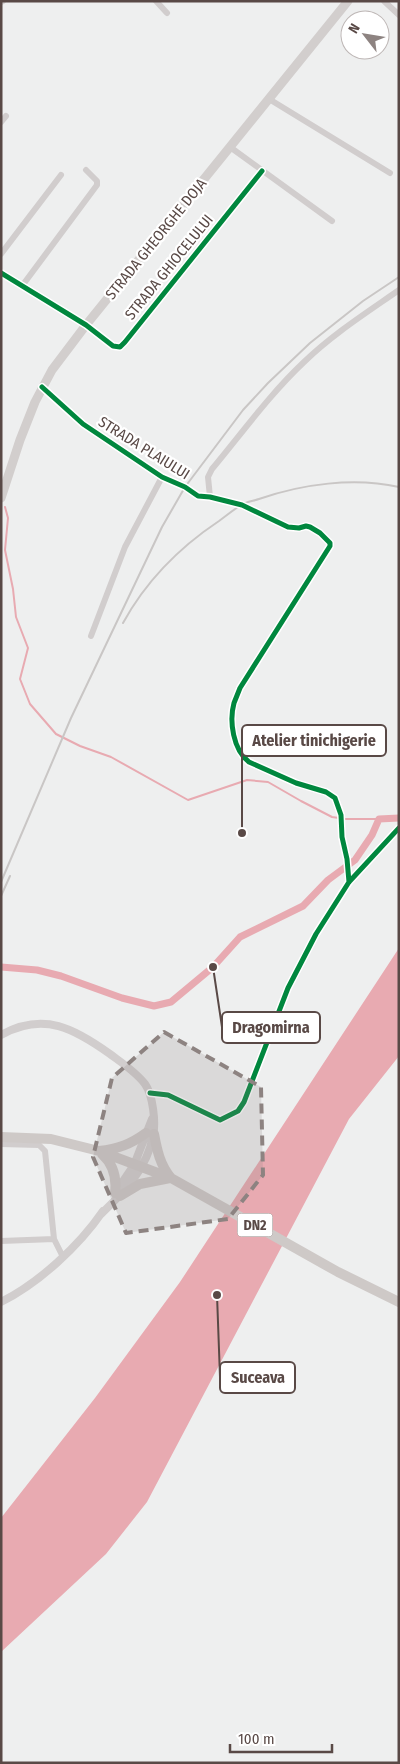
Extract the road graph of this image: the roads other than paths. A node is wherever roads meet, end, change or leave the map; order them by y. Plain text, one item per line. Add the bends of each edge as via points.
1 (156, 1) edge
2 (348, 1) edge
3 (384, 1) edge
4 (167, 13) dead end
5 (399, 15) edge
6 (269, 99) junction
7 (6, 116) dead end
8 (1, 122) edge
9 (230, 147) junction
10 (86, 170) dead end
11 (262, 171) junction
12 (390, 173) dead end
13 (62, 175) dead end
14 (332, 221) dead end
15 (1, 254) edge
16 (1, 273) edge
17 (22, 286) junction
18 (399, 290) edge
19 (86, 325) junction
20 (42, 387) junction
21 (162, 476) junction
22 (210, 497) junction
23 (1, 498) edge
24 (91, 636) dead end
25 (399, 828) edge
26 (349, 882) junction
27 (1, 1036) edge
28 (150, 1093) junction
29 (150, 1134) junction
30 (1, 1136) edge
31 (1, 1144) edge
32 (99, 1151) junction
33 (138, 1166) junction
34 (171, 1178) junction
35 (118, 1194) junction
36 (54, 1239) junction
37 (1, 1241) edge
38 (63, 1257) junction
39 (1, 1302) edge
40 (399, 1302) edge

1 - 4 street
2 - 6 main road, STRADA GHEORGHE DOJA
3 - 5 street
6 - 9 main road, STRADA GHEORGHE DOJA
6 - 12 street
7 - 8 street
9 - 11 street
9 - 19 main road, STRADA GHEORGHE DOJA
10 - 17 street via 97,185
11 - 14 street
11 - 19 street, STRADA GHIOCELULUI via 120,347 113,346
13 - 15 street
16 - 17 street
17 - 19 street
18 - 22 street, STRADA PLAIULUI via 339,332 288,378 212,469 208,477
19 - 20 main road, STRADA GHEORGHE DOJA
20 - 21 street, STRADA PLAIULUI via 83,424
20 - 23 main road, STRADA GHEORGHE DOJA
21 - 22 street, STRADA PLAIULUI via 198,496
21 - 24 street via 125,547
22 - 26 street, STRADA PLAIULUI via 242,505 288,527 306,526 330,543 240,688 234,704 233,726 237,746 244,758 335,798 341,818
25 - 26 street
26 - 28 street via 316,934 288,988 238,1111 220,1120 168,1095
27 - 28 street via 42,1024 75,1031 129,1068 146,1084
28 - 29 street via 153,1117
29 - 32 main road via 122,1148
29 - 33 street via 148,1155
29 - 34 main road via 162,1165
30 - 32 main road, DN2 via 51,1139
31 - 36 street via 39,1146 45,1152
32 - 33 main road, DN2
32 - 35 main road via 114,1173
33 - 34 main road, DN2
33 - 35 street via 129,1187
34 - 35 main road via 140,1184
34 - 40 main road, DN2 via 338,1272
35 - 38 street
36 - 37 street
36 - 38 street
38 - 39 street

